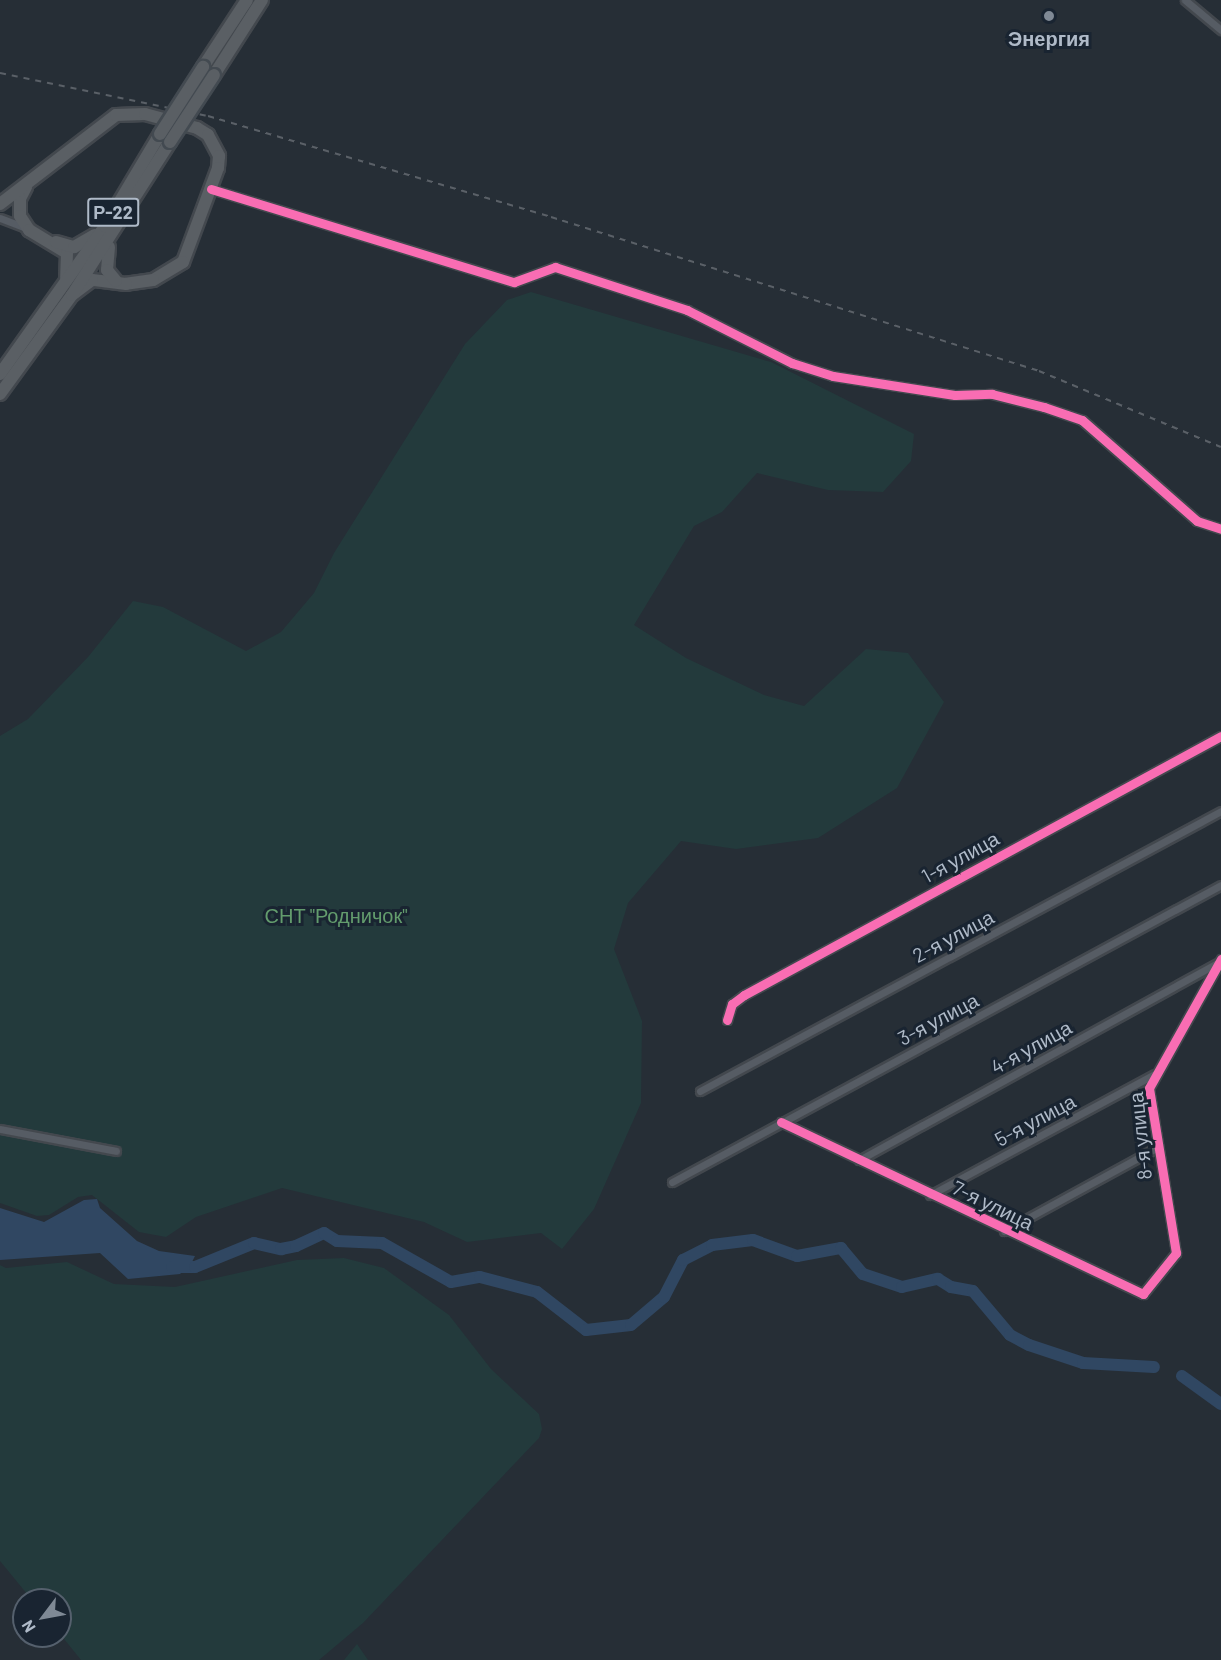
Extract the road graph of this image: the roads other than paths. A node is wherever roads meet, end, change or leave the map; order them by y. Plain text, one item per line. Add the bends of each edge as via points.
1 (247, 0) edge
2 (262, 0) edge
3 (1185, 0) edge
4 (1221, 30) edge
5 (208, 71) junction
6 (165, 138) junction
7 (26, 186) junction
8 (211, 189) junction
9 (0, 204) edge
10 (0, 218) edge
11 (120, 224) junction
12 (105, 226) junction
13 (29, 230) junction
14 (50, 240) junction
15 (116, 281) junction
16 (67, 291) junction
17 (0, 374) edge
18 (0, 394) edge
19 (1221, 529) edge
20 (1221, 735) edge
21 (1221, 811) edge
22 (1221, 885) edge
23 (1220, 961) edge
24 (727, 1020) dead end
25 (1155, 1074) junction
26 (700, 1091) dead end
27 (781, 1122) junction
28 (0, 1129) edge
29 (1156, 1148) junction
30 (116, 1152) dead end
31 (859, 1160) junction
32 (672, 1182) dead end
33 (930, 1195) junction
34 (1004, 1231) junction
35 (1176, 1253) joint

1 - 5 highway, Р-22
2 - 5 highway, Р-22
3 - 4 street
5 - 6 highway, Р-22, bridge
6 - 11 highway, Р-22
6 - 12 highway, Р-22
7 - 8 highway via 100,124 116,115 131,114 197,128 208,135 219,156
7 - 9 highway
7 - 13 highway via 20,199 20,216
8 - 15 highway via 183,262 153,280
8 - 19 street via 514,282 555,267 687,310 792,363 833,376 956,395 992,394 1054,410 1082,420 1197,521
10 - 13 street
11 - 15 highway via 105,260
11 - 16 highway, Р-22
12 - 14 highway via 74,247
12 - 16 highway, Р-22
13 - 14 highway
14 - 16 highway via 67,253
15 - 16 highway via 92,280
16 - 17 highway, Р-22
16 - 18 highway, Р-22
20 - 24 street, 1-я улица via 744,995 732,1004
21 - 26 street, 2-я улица
22 - 27 street, 3-я улица
23 - 25 street, 8-я улица
23 - 31 street, 4-я улица
25 - 29 street, 8-я улица via 1149,1088
25 - 33 street, 5-я улица
27 - 31 street, 7-я улица
27 - 32 street, 3-я улица
28 - 30 street
29 - 34 street
29 - 35 street, 8-я улица
31 - 33 street, 7-я улица
33 - 34 street, 7-я улица
34 - 35 street, 7-я улица via 1143,1294

